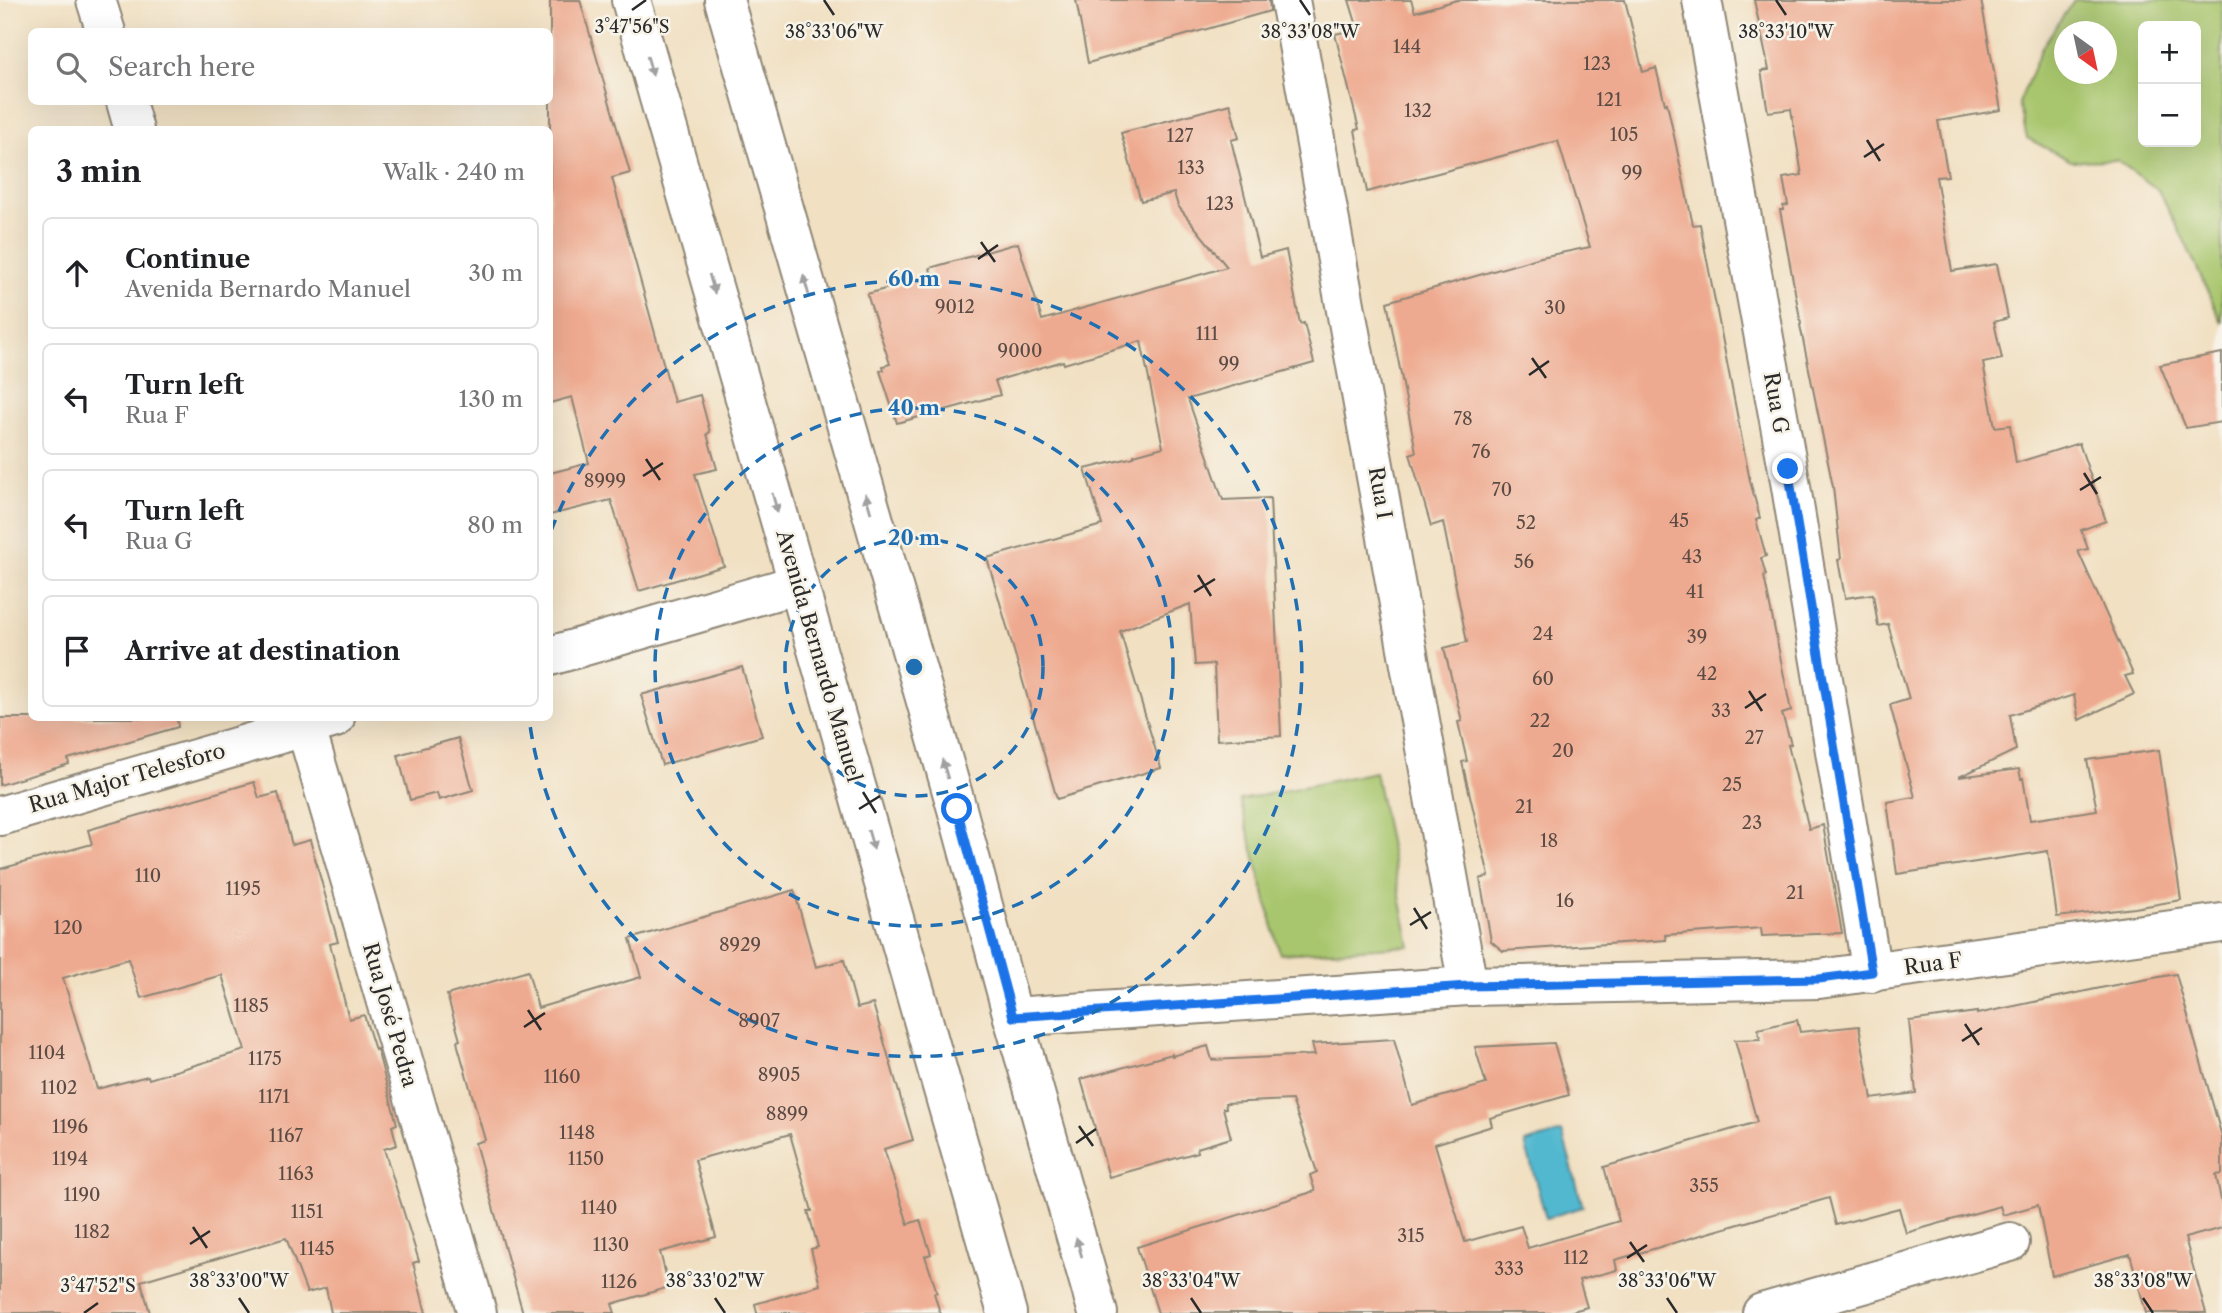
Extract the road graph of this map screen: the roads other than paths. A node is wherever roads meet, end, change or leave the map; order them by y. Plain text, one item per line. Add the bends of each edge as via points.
1 (96, 0) edge
2 (631, 0) edge
3 (724, 0) edge
4 (1290, 0) edge
5 (1702, 0) edge
6 (105, 28) edge
7 (127, 105) edge
8 (133, 126) edge
9 (798, 584) junction
10 (553, 655) edge
11 (312, 721) edge
12 (315, 721) edge
13 (0, 816) edge
14 (2222, 923) edge
15 (1872, 972) junction
16 (1468, 986) junction
17 (1013, 1017) junction
18 (2011, 1242) dead end
19 (478, 1313) edge
20 (1007, 1313) edge
21 (1098, 1313) edge
22 (1762, 1313) edge

1 - 6 street
2 -> 9 street, Avenida Bernardo Manuel
17 -> 3 street
4 - 16 street, Rua I
5 - 15 street, Rua G via 1788,469
7 - 8 street
9 - 10 street
9 -> 20 street, Avenida Bernardo Manuel
11 - 13 street, Rua Major Telesforo
12 - 19 street, Rua José Pedra
14 - 15 street, Rua F
15 - 16 street, Rua F via 1819,979
16 - 17 street, Rua F
21 -> 17 street
18 - 22 street

